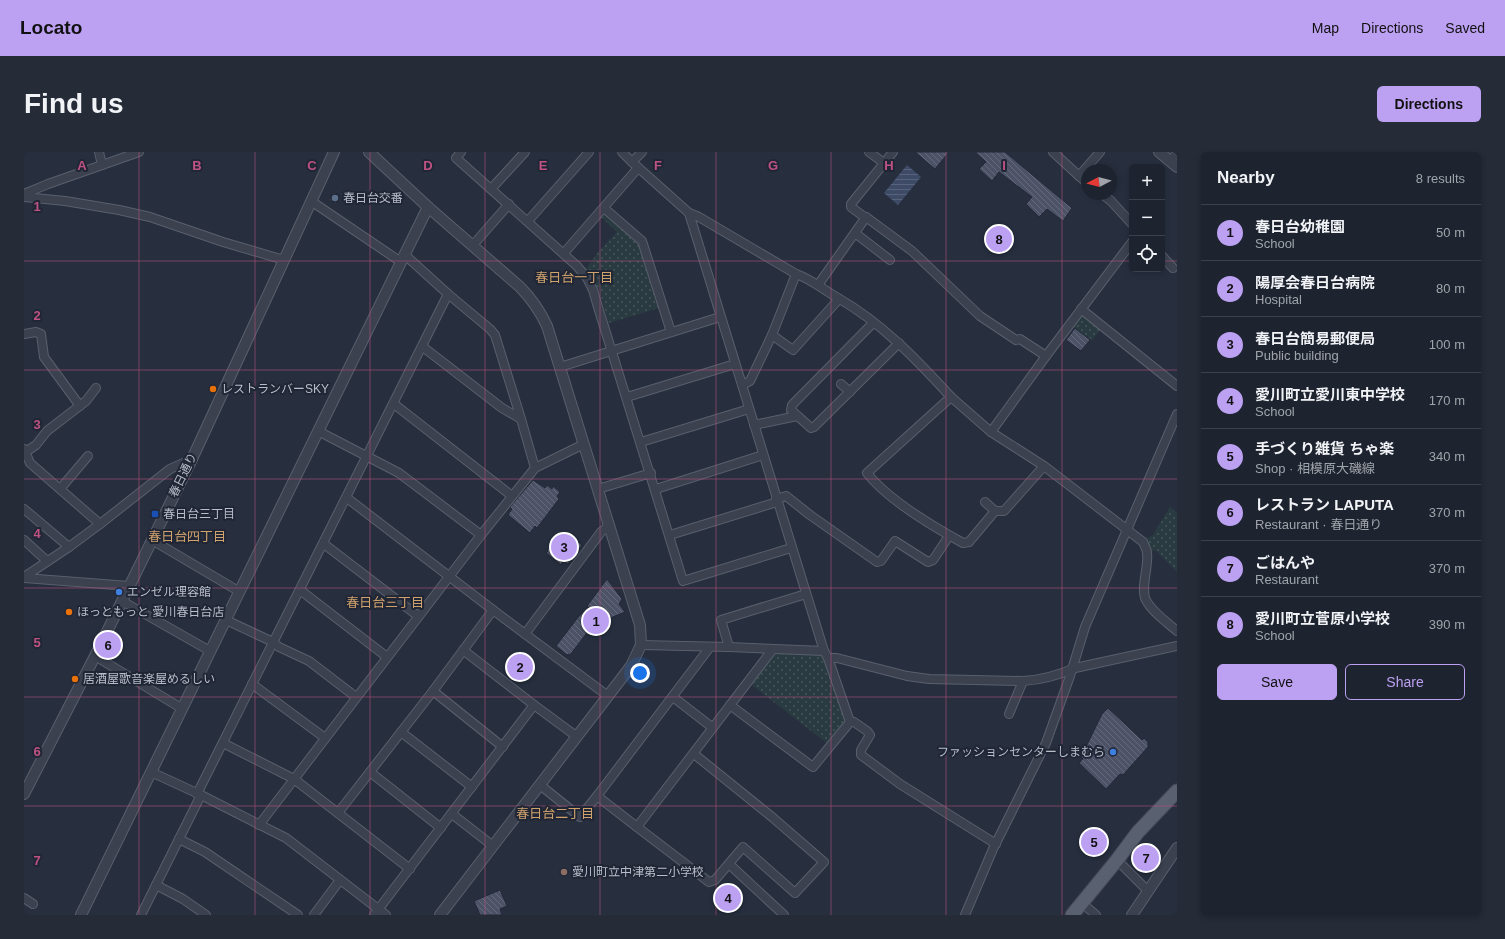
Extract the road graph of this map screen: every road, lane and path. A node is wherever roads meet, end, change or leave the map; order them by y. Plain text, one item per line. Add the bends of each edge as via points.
1 (99, 152) edge
2 (139, 152) edge
3 (334, 152) edge
4 (370, 152) edge
5 (525, 152) edge
6 (589, 152) edge
7 (622, 152) edge
8 (642, 152) edge
9 (869, 152) edge
10 (893, 152) edge
11 (1053, 152) edge
12 (1100, 152) edge
13 (1159, 152) edge
14 (1177, 153) edge
15 (456, 154) edge
16 (884, 163) junction
17 (1174, 164) edge
18 (102, 165) junction
19 (635, 165) junction
20 (1079, 176) joint
21 (492, 189) junction
22 (24, 196) edge
23 (1110, 200) edge
24 (311, 201) junction
25 (509, 204) junction
26 (428, 207) junction
27 (604, 208) junction
28 (689, 213) junction
29 (866, 216) junction
30 (528, 221) junction
31 (1129, 221) edge
32 (855, 233) junction
33 (473, 245) junction
34 (1129, 246) edge
35 (564, 253) junction
36 (403, 258) junction
37 (1165, 259) edge
38 (284, 260) junction
39 (890, 260) dead end
40 (1173, 268) dead end
41 (796, 274) junction
42 (818, 285) junction
43 (448, 294) junction
44 (839, 299) junction
45 (1081, 309) junction
46 (720, 317) junction
47 (873, 323) junction
48 (671, 332) junction
49 (24, 334) edge
50 (772, 335) junction
51 (899, 344) junction
52 (423, 347) junction
53 (612, 350) junction
54 (1046, 356) junction
55 (735, 364) junction
56 (560, 367) junction
57 (841, 384) dead end
58 (742, 386) junction
59 (1177, 386) edge
60 (96, 388) dead end
61 (850, 392) junction
62 (627, 397) junction
63 (951, 397) junction
64 (394, 404) junction
65 (80, 406) junction
66 (749, 409) junction
67 (1177, 414) edge
68 (797, 416) junction
69 (522, 419) junction
70 (754, 425) junction
71 (318, 431) junction
72 (991, 432) junction
73 (641, 442) junction
74 (584, 444) junction
75 (24, 452) edge
76 (763, 455) junction
77 (88, 456) dead end
78 (367, 456) junction
79 (192, 459) junction
80 (1044, 466) junction
81 (535, 468) junction
82 (650, 472) junction
83 (60, 489) junction
84 (656, 489) junction
85 (598, 490) junction
86 (512, 496) junction
87 (347, 498) junction
88 (777, 500) junction
89 (985, 502) dead end
90 (24, 508) edge
91 (995, 511) junction
92 (100, 524) junction
93 (609, 526) junction
94 (1128, 529) junction
95 (481, 535) junction
96 (670, 535) junction
97 (949, 536) junction
98 (24, 540) edge
99 (152, 540) junction
100 (324, 544) junction
101 (69, 547) junction
102 (792, 548) junction
103 (47, 561) junction
104 (450, 576) junction
105 (24, 577) edge
106 (129, 586) junction
107 (300, 590) junction
108 (240, 592) junction
109 (806, 594) junction
110 (122, 601) junction
111 (493, 610) junction
112 (418, 616) junction
113 (226, 620) junction
114 (1177, 631) edge
115 (525, 634) junction
116 (273, 642) junction
117 (641, 645) junction
118 (1177, 646) edge
119 (710, 647) junction
120 (729, 647) junction
121 (773, 649) junction
122 (463, 650) junction
123 (210, 651) junction
124 (826, 654) junction
125 (95, 656) junction
126 (387, 657) junction
127 (1071, 669) junction
128 (1022, 682) junction
129 (252, 684) junction
130 (433, 691) junction
131 (608, 696) junction
132 (356, 697) junction
133 (673, 697) junction
134 (534, 705) junction
135 (730, 705) junction
136 (181, 708) junction
137 (1009, 714) dead end
138 (850, 722) junction
139 (713, 728) junction
140 (401, 732) junction
141 (576, 736) junction
142 (325, 738) junction
143 (223, 743) junction
144 (503, 747) junction
145 (694, 754) junction
146 (151, 772) junction
147 (370, 772) junction
148 (294, 779) junction
149 (540, 785) junction
150 (472, 787) junction
151 (1177, 791) edge
152 (24, 794) edge
153 (199, 794) junction
154 (597, 796) junction
155 (338, 813) junction
156 (452, 814) junction
157 (259, 825) junction
158 (638, 827) junction
159 (441, 828) junction
160 (179, 839) junction
161 (996, 844) junction
162 (493, 846) junction
163 (1177, 848) edge
164 (1117, 860) junction
165 (729, 864) junction
166 (410, 869) junction
167 (340, 880) junction
168 (156, 885) junction
169 (1148, 891) junction
170 (24, 898) edge
171 (1082, 903) junction
172 (33, 904) dead end
173 (377, 912) edge
174 (81, 915) edge
175 (141, 915) edge
176 (206, 915) edge
177 (298, 915) edge
178 (314, 915) edge
179 (386, 915) edge
180 (440, 915) edge
181 (784, 915) edge
182 (965, 915) edge
183 (1072, 915) edge
184 (1096, 915) edge
185 (1132, 915) edge

1 - 18 street
2 - 18 street
3 - 24 street, 春日通り
4 - 26 street
5 - 21 street
6 - 30 street
7 - 19 street
8 - 19 street
9 - 16 street
10 - 16 street
11 - 20 street
12 - 20 street
13 - 17 street
14 - 17 street
15 - 21 street
16 - 29 street via 851,204 851,207
18 - 22 street via 48,184
19 - 27 street
19 - 28 street
21 - 25 street
22 - 38 street via 150,217
23 - 31 street
24 - 36 street
24 - 38 street, 春日通り
25 - 30 street
25 - 33 street
26 - 33 street
26 - 36 street
27 - 35 street
27 - 48 street via 642,242
28 - 41 street
28 - 46 street
29 - 32 street
29 - 54 street via 912,251 980,316
30 - 35 street
32 - 39 street
32 - 42 street
33 - 56 street via 532,300 547,326
34 - 45 street
35 - 53 street via 593,290
36 - 43 street
36 - 71 street
37 - 40 street
38 - 79 street, 春日通り
41 - 42 street
41 - 50 street
42 - 44 street
43 - 52 street
43 - 69 street via 495,335
44 - 47 street
44 - 50 street via 793,350
45 - 54 street
45 - 59 street
46 - 48 street
46 - 55 street
47 - 51 street
47 - 68 street via 792,405 791,410
48 - 53 street
49 - 65 street via 41,334 44,357
50 - 58 street via 750,381
51 - 61 street
51 - 63 street
52 - 64 street
52 - 69 street via 502,408
53 - 56 street
53 - 62 street
54 - 72 street
55 - 58 street
55 - 62 street
56 - 74 street
57 - 61 street
58 - 66 street
60 - 65 street
61 - 68 street via 814,427 811,428
62 - 73 street
63 - 72 street
63 - 97 street via 864,471 878,486 926,517
64 - 78 street
64 - 86 street
65 - 75 street via 47,431 36,445
66 - 70 street
66 - 73 street
67 - 94 street
68 - 70 street
69 - 81 street
70 - 76 street
71 - 78 street
71 - 108 street
72 - 80 street
73 - 82 street
74 - 81 street
74 - 85 street
75 - 83 street via 30,463
76 - 84 street
76 - 88 street
77 - 83 street
78 - 87 street
78 - 95 street via 398,473
79 - 92 street via 170,469
79 - 99 street, 春日通り
80 - 91 street via 1004,510
80 - 94 street
81 - 86 street
82 - 84 street
82 - 85 street
83 - 92 street
84 - 96 street
85 - 93 street
86 - 95 street
87 - 100 street
87 - 104 street
88 - 96 street
88 - 97 street via 786,496 853,542 877,562 881,561 895,541 928,562 934,560
88 - 102 street
89 - 91 street
90 - 101 street
91 - 97 street via 969,542 963,543
92 - 101 street
93 - 115 street
93 - 117 street via 640,625
94 - 114 street via 1143,542 1147,551 1144,592 1146,600
94 - 127 street via 1085,627
95 - 104 street
96 - 102 street via 683,581
98 - 103 street
99 - 106 street, 春日通り
99 - 108 street
100 - 107 street
100 - 112 street
101 - 103 street
102 - 109 street
103 - 105 street
104 - 111 street
104 - 112 street
105 - 106 street
106 - 110 street, 春日通り
107 - 116 street
107 - 126 street
108 - 113 street
109 - 120 street via 721,620
109 - 124 street
110 - 123 street
110 - 125 street, 春日通り
111 - 115 street
111 - 122 street
112 - 126 street
113 - 116 street
113 - 123 street
115 - 131 street
116 - 129 street
116 - 132 street via 309,661
117 - 119 street
117 - 131 street via 631,666
118 - 127 street
119 - 120 street
119 - 133 street
120 - 121 street
121 - 124 street
121 - 135 street
122 - 130 street
122 - 134 street
123 - 136 street
124 - 128 street via 907,676
124 - 138 street
125 - 136 street
125 - 152 street, 春日通り
126 - 132 street
127 - 128 street
127 - 161 street via 1046,743
128 - 137 street
129 - 142 street
129 - 143 street
130 - 140 street
130 - 144 street
131 - 141 street
132 - 142 street
133 - 139 street
133 - 154 street
134 - 141 street
134 - 144 street
135 - 138 street via 813,767
135 - 139 street
136 - 146 street
138 - 161 street via 854,722 870,735 860,750 861,755 900,784
139 - 145 street
140 - 147 street
140 - 150 street
141 - 149 street
142 - 148 street
143 - 148 street
143 - 153 street
144 - 150 street
145 - 158 street
145 - 165 street via 824,862 795,893 743,847
146 - 153 street
146 - 174 street
147 - 155 street
147 - 159 street
148 - 155 street
148 - 157 street
149 - 154 street via 580,816
149 - 162 street
150 - 156 street
151 - 164 main road via 1138,832
153 - 157 street
153 - 160 street
154 - 158 street
155 - 166 street
156 - 159 street
156 - 162 street
157 - 167 street via 286,838
158 - 165 street via 709,882 716,880
159 - 166 street
160 - 168 street
160 - 177 street via 205,852
161 - 182 street
162 - 180 street
163 - 169 street
164 - 169 street
164 - 171 main road
165 - 181 street
166 - 173 street
167 - 173 street
167 - 178 street
168 - 175 street
168 - 176 street
169 - 185 street
170 - 172 street
171 - 183 main road
171 - 184 street
173 - 179 street

